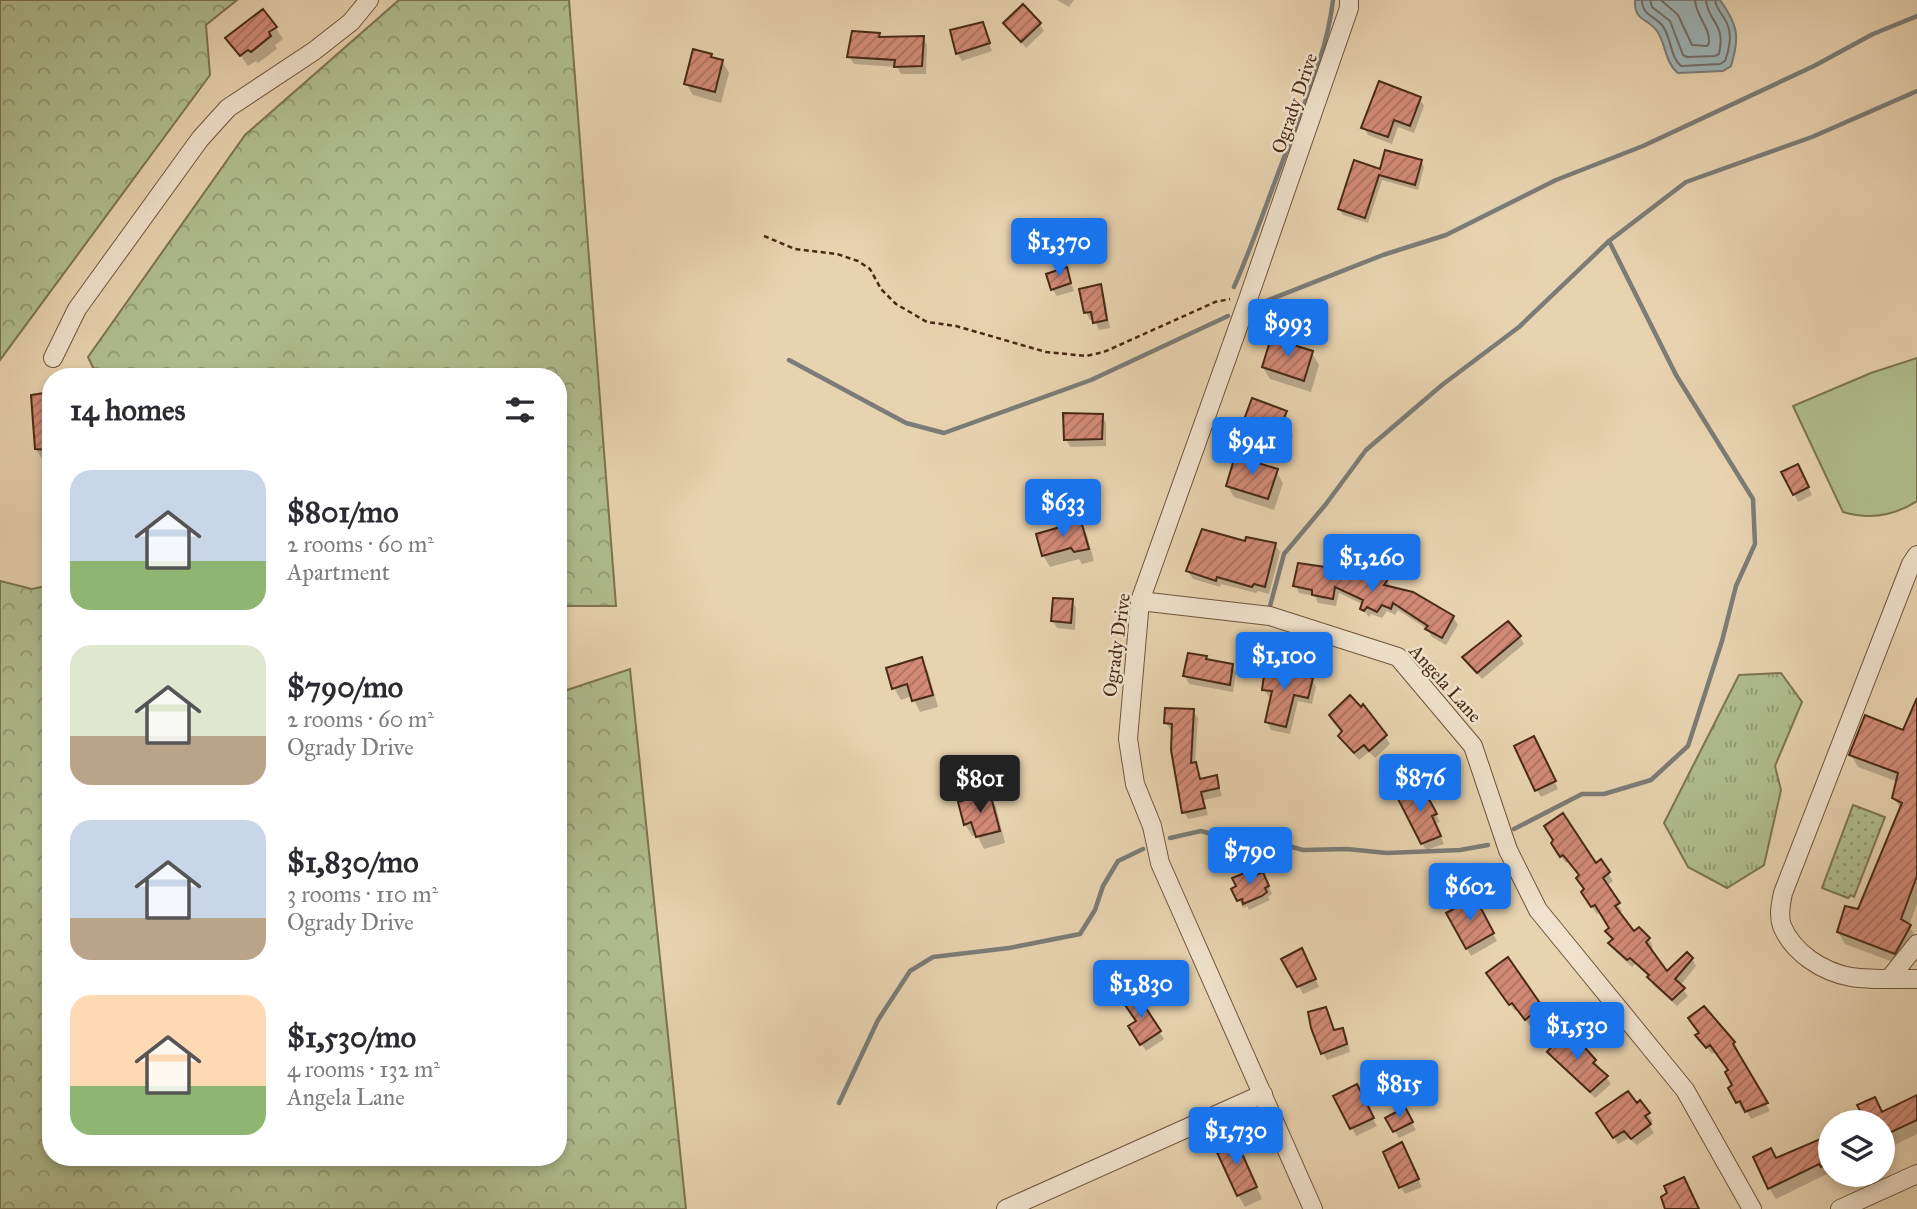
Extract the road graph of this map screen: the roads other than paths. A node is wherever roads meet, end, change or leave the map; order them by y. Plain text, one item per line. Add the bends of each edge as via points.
1 (369, 0) edge
2 (1349, 0) edge
3 (53, 358) dead end
4 (1917, 555) edge
5 (1140, 601) junction
6 (1917, 944) edge
7 (1889, 979) junction
8 (1917, 979) edge
9 (1263, 1094) junction
10 (1917, 1174) edge
11 (1006, 1209) edge
12 (1313, 1209) edge
13 (1752, 1209) edge
14 (1840, 1209) edge

1 - 3 street via 351,22 314,51 228,108 200,139 77,309
2 - 5 street, Ogrady Drive
4 - 7 street via 1780,909 1782,924 1805,957 1847,976
5 - 9 street, Ogrady Drive via 1128,714 1135,784 1152,826 1160,863
5 - 13 street, Angela Lane via 1270,616 1398,657 1473,746 1508,850 1538,910 1685,1090
6 - 7 street
7 - 8 street
9 - 11 street
9 - 12 street, Ogrady Drive
10 - 14 street

